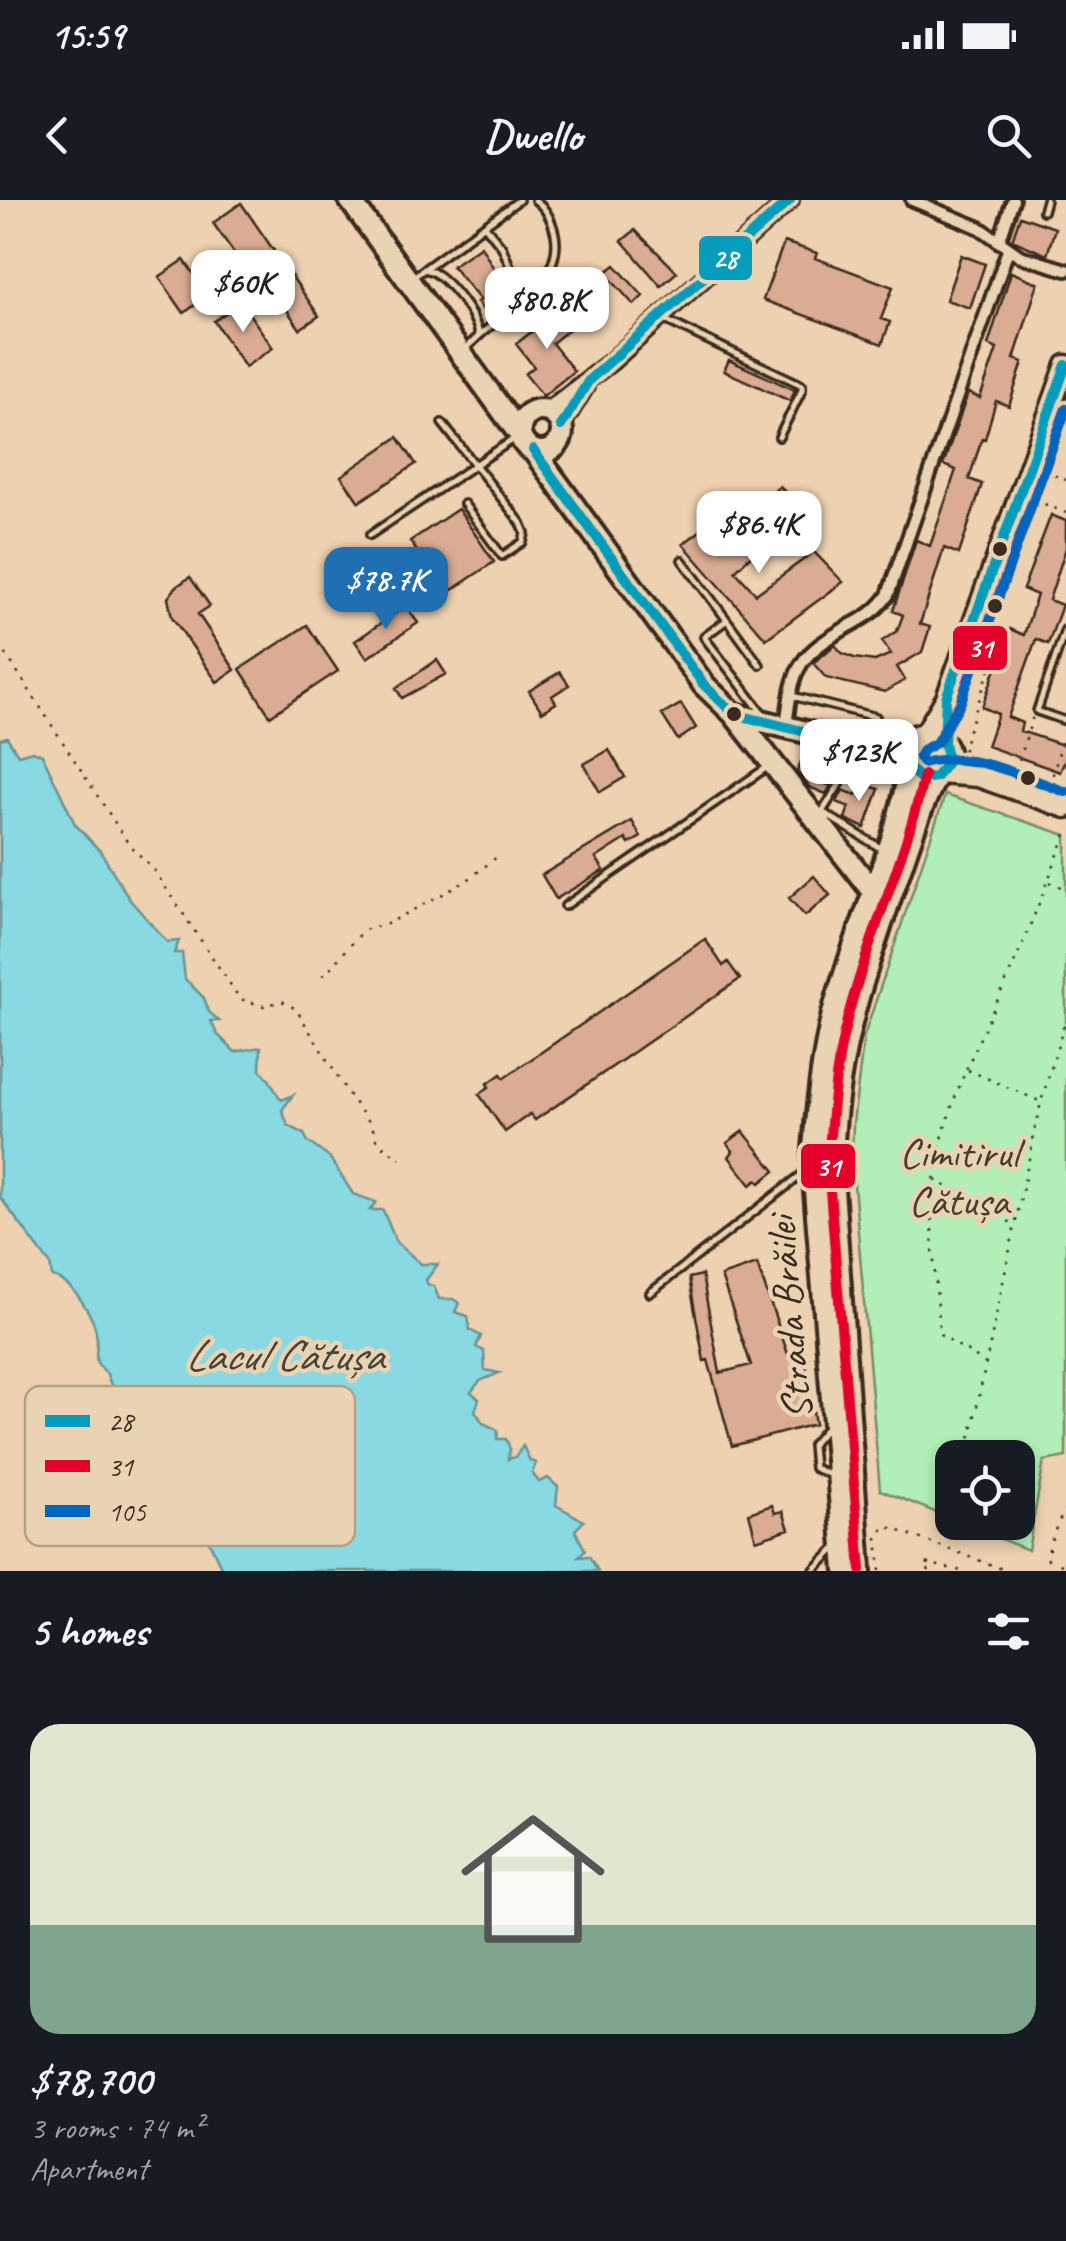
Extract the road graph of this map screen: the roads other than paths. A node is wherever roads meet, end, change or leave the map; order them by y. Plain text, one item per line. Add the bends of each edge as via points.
1 (350, 200) edge
2 (519, 200) edge
3 (535, 200) edge
4 (790, 200) edge
5 (912, 200) edge
6 (1014, 200) edge
7 (1046, 200) edge
8 (1043, 211) dead end
9 (484, 225) junction
10 (1004, 246) junction
11 (1066, 270) edge
12 (416, 275) junction
13 (524, 298) junction
14 (660, 318) junction
15 (479, 336) junction
16 (462, 353) junction
17 (1066, 365) edge
18 (494, 398) junction
19 (550, 423) junction
20 (442, 424) dead end
21 (779, 436) dead end
22 (527, 443) junction
23 (474, 463) junction
24 (556, 482) junction
25 (464, 504) dead end
26 (370, 535) dead end
27 (682, 560) dead end
28 (727, 620) junction
29 (1066, 629) edge
30 (760, 665) dead end
31 (789, 695) junction
32 (946, 698) junction
33 (734, 714) junction
34 (876, 717) dead end
35 (1066, 725) edge
36 (778, 727) junction
37 (918, 736) junction
38 (945, 745) junction
39 (866, 748) junction
40 (773, 763) junction
41 (907, 769) junction
42 (938, 776) junction
43 (978, 777) junction
44 (1066, 808) edge
45 (818, 813) junction
46 (888, 852) junction
47 (874, 893) junction
48 (565, 906) dead end
49 (813, 1166) junction
50 (650, 1293) dead end
51 (828, 1427) dead end
52 (839, 1478) junction
53 (844, 1542) junction
54 (813, 1571) edge
55 (846, 1571) edge
56 (860, 1571) edge

1 - 12 highway
2 - 9 lane
3 - 13 lane via 549,217 556,244 550,272
4 - 14 street
5 - 10 street via 980,228
6 - 10 street
7 - 8 lane
9 - 12 lane
9 - 13 lane via 502,247
10 - 11 street
10 - 31 street via 888,596 811,650
12 - 15 lane via 441,274
12 - 16 highway
13 - 15 lane
14 - 19 street
14 - 21 lane via 802,385
15 - 16 lane
16 - 18 highway
17 - 32 main road, Strada Brăilei
18 - 19 highway
18 - 22 highway
19 - 22 highway via 522,422
19 - 22 highway via 547,451
19 - 24 highway
20 - 23 lane
22 - 23 lane
22 - 24 highway
23 - 25 lane via 521,524 523,542 502,556
23 - 26 lane
24 - 33 highway via 704,685
27 - 28 lane
28 - 30 lane
28 - 36 lane via 704,636
29 - 35 lane via 1038,711
31 - 34 lane
31 - 36 street
32 - 37 main road, Strada Brăilei
32 - 38 main road, Strada Brăilei
33 - 36 highway
33 - 40 highway
36 - 39 highway
37 - 38 highway via 931,734
37 - 39 highway
37 - 41 highway, Strada Brăilei via 906,746
38 - 42 highway, Strada Brăilei via 948,761
38 - 43 main road
39 - 41 highway
39 - 45 lane
40 - 45 highway
40 - 48 lane
41 - 42 highway via 921,779
41 - 46 highway, Strada Brăilei
42 - 43 main road
42 - 56 highway, Strada Brăilei via 850,1016 832,1118
43 - 44 main road
45 - 46 lane
45 - 47 highway
46 - 47 highway, Strada Brăilei
47 - 49 highway, Strada Brăilei via 834,1011
49 - 50 lane
49 - 52 highway, Strada Brăilei
51 - 52 lane via 812,1445 814,1468
52 - 53 highway, Strada Brăilei
53 - 54 lane
53 - 55 highway, Strada Brăilei

